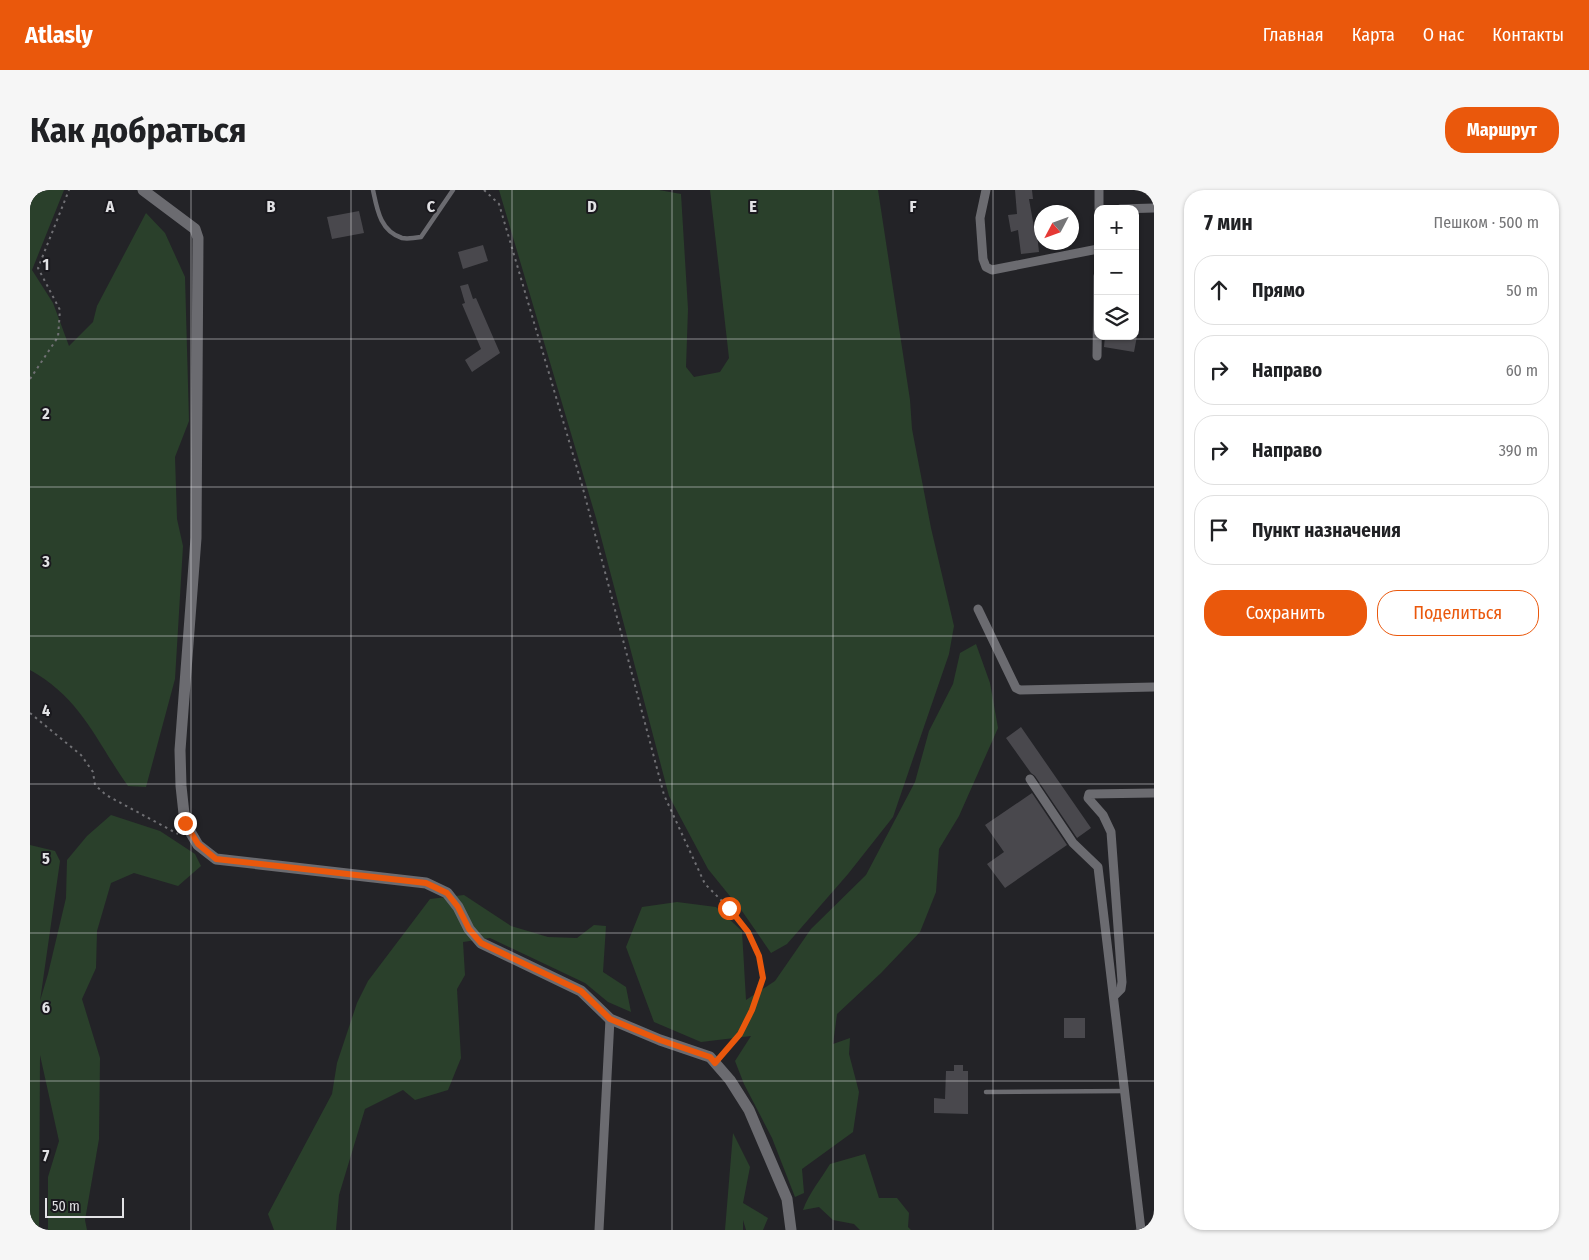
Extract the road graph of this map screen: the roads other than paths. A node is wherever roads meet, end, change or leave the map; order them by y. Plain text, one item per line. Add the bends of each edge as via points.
1 (143, 190) edge
2 (373, 190) edge
3 (452, 190) edge
4 (986, 190) edge
5 (1099, 190) edge
6 (1099, 205) edge
7 (1139, 208) edge
8 (1154, 208) edge
9 (1094, 250) edge
10 (1098, 295) edge
11 (1097, 356) dead end
12 (978, 609) dead end
13 (1154, 687) edge
14 (1030, 779) dead end
15 (1154, 793) edge
16 (1114, 996) junction
17 (610, 1019) junction
18 (1125, 1091) junction
19 (986, 1092) dead end
20 (598, 1230) edge
21 (791, 1230) edge
22 (1141, 1230) edge

1 - 17 street via 195,229 198,238 196,538 180,750 185,823 198,844 216,859 426,883 447,893 481,943 581,991
2 - 3 lane via 379,218 391,232 403,238 421,237
4 - 9 street via 980,218 986,267 992,270
5 - 6 street
7 - 8 street
10 - 11 street
12 - 13 street via 1016,688 1020,690
14 - 16 street via 1073,843 1098,867
15 - 16 street via 1089,794 1088,798 1103,815 1111,832 1122,982 1121,989
16 - 18 street
17 - 20 street
17 - 21 street via 710,1057 730,1080 749,1110 787,1199
18 - 19 lane
18 - 22 street

